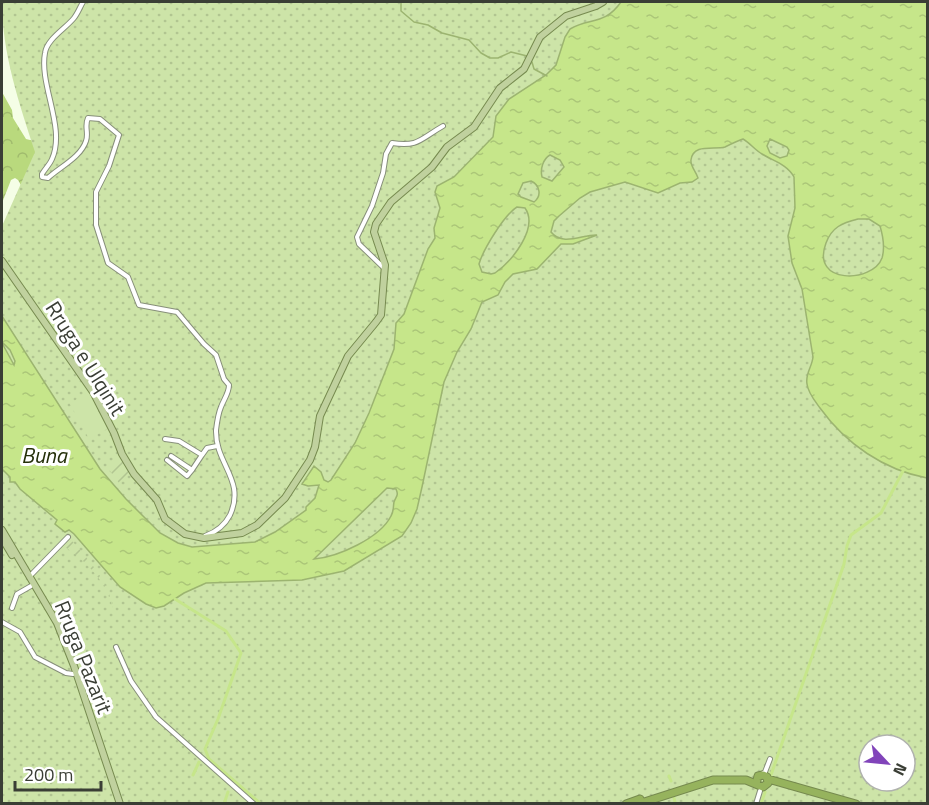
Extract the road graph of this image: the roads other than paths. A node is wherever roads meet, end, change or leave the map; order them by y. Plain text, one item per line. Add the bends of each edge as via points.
1 (83, 2) edge
2 (603, 2) edge
3 (442, 126) dead end
4 (2, 263) edge
5 (385, 268) junction
6 (165, 439) dead end
7 (217, 446) junction
8 (202, 455) junction
9 (171, 456) dead end
10 (167, 460) dead end
11 (192, 470) junction
12 (2, 530) edge
13 (190, 536) junction
14 (68, 537) dead end
15 (2, 538) edge
16 (30, 576) junction
17 (31, 586) junction
18 (12, 608) dead end
19 (2, 622) edge
20 (116, 647) dead end
21 (73, 674) junction
22 (770, 759) dead end
23 (762, 781) junction
24 (117, 804) edge
25 (254, 804) edge
26 (626, 804) edge
27 (638, 804) edge
28 (756, 804) edge
29 (842, 804) edge
30 (856, 804) edge

1 - 7 street via 49,42 45,53 55,144 42,177 48,178 82,149 88,118 100,119 117,133 118,141 96,192 99,236 108,263 128,277 139,305 177,312 216,355 229,389 218,416
2 - 5 main road via 566,16 540,37 524,69 500,88 474,127 447,147 432,167 391,202 374,232
3 - 5 street via 411,145 392,143 387,150 372,206 357,237 359,244
4 - 13 main road, Rruga e Ulqinit via 93,392 133,473 157,500 166,520
5 - 13 main road via 380,317 348,356 320,416 311,457 286,496 246,532
6 - 8 street via 179,441
7 - 8 street via 207,448
7 - 13 street via 234,481 234,503 220,527 206,536
8 - 11 street
9 - 11 street
10 - 11 street via 187,476
12 - 16 main road, Rruga Pazarit
14 - 16 street
15 - 17 main road, Rruga Pazarit
16 - 24 main road, Rruga Pazarit via 68,650
17 - 18 street, Rruga Pazarit via 17,594
17 - 21 main road, Rruga Pazarit
19 - 21 street via 20,632 35,657
20 - 25 street via 131,681 156,717
21 - 24 main road, Rruga Pazarit
22 - 23 street
23 - 26 highway via 713,776
23 - 27 highway via 713,780
23 - 28 street
23 - 29 highway
23 - 30 highway

